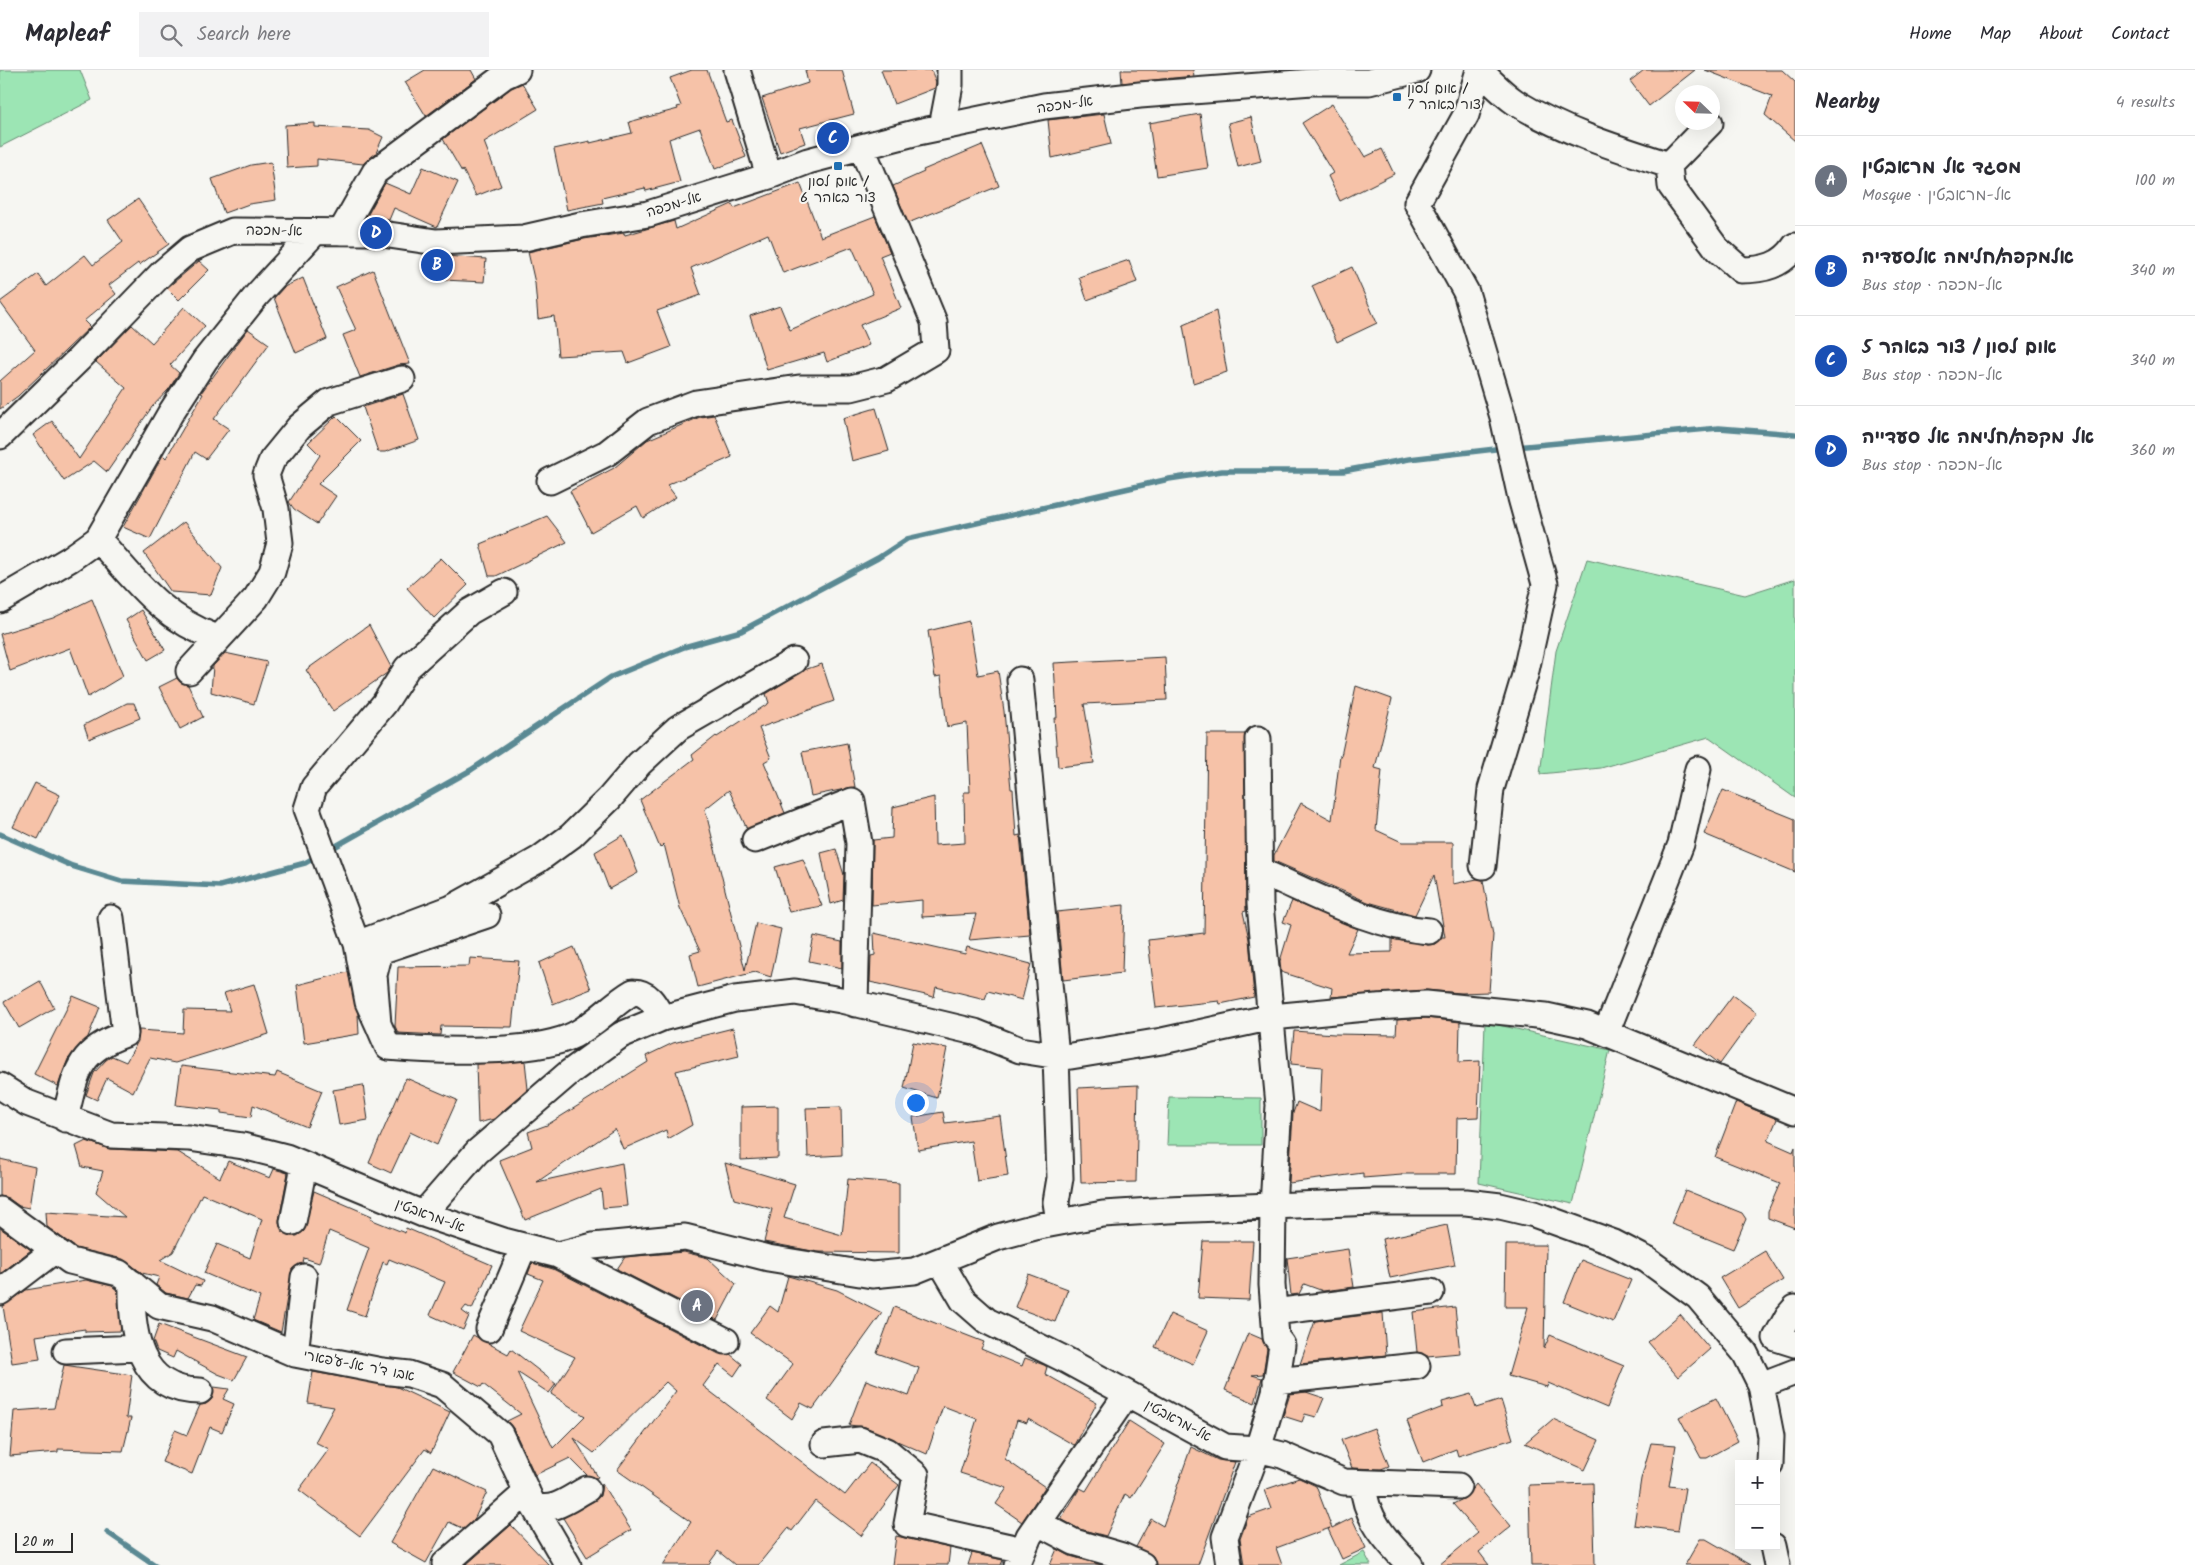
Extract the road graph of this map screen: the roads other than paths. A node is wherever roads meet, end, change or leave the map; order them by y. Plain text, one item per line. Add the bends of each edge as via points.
1 (516, 70) edge
2 (738, 70) edge
3 (950, 70) edge
4 (1417, 70) edge
5 (1480, 71) edge
6 (482, 79) edge
7 (942, 127) junction
8 (1703, 130) edge
9 (862, 148) junction
10 (1668, 165) junction
11 (769, 176) junction
12 (315, 232) junction
13 (341, 232) junction
14 (1795, 246) edge
15 (402, 379) dead end
16 (0, 436) edge
17 (550, 481) dead end
18 (98, 539) junction
19 (504, 592) dead end
20 (0, 600) edge
21 (216, 638) junction
22 (794, 661) dead end
23 (189, 670) dead end
24 (1020, 680) dead end
25 (1258, 739) dead end
26 (1698, 769) dead end
27 (755, 840) dead end
28 (1483, 866) dead end
29 (1260, 871) junction
30 (487, 915) dead end
31 (111, 918) dead end
32 (1428, 931) dead end
33 (357, 944) junction
34 (855, 1004) junction
35 (1272, 1016) junction
36 (662, 1018) junction
37 (378, 1024) junction
38 (1606, 1033) junction
39 (1056, 1056) junction
40 (1, 1090) edge
41 (1795, 1111) edge
42 (66, 1119) junction
43 (304, 1166) junction
44 (1273, 1206) junction
45 (0, 1210) edge
46 (423, 1214) junction
47 (293, 1222) dead end
48 (1059, 1222) junction
49 (524, 1246) junction
50 (55, 1250) junction
51 (558, 1255) junction
52 (940, 1261) junction
53 (304, 1277) dead end
54 (132, 1283) junction
55 (0, 1292) edge
56 (1431, 1292) dead end
57 (1795, 1308) edge
58 (1274, 1312) junction
59 (489, 1329) dead end
60 (726, 1341) dead end
61 (1795, 1344) edge
62 (140, 1348) junction
63 (66, 1351) dead end
64 (295, 1354) junction
65 (1417, 1366) dead end
66 (1795, 1372) edge
67 (1276, 1381) junction
68 (1761, 1385) junction
69 (200, 1391) dead end
70 (1127, 1394) junction
71 (824, 1444) dead end
72 (1258, 1449) junction
73 (1770, 1460) edge
74 (1363, 1483) junction
75 (1458, 1486) dead end
76 (587, 1489) dead end
77 (530, 1499) junction
78 (1038, 1523) junction
79 (1774, 1550) edge
80 (1020, 1558) edge
81 (445, 1564) dead end
82 (568, 1565) edge
83 (1142, 1565) edge
84 (1229, 1565) edge
85 (1410, 1565) edge
86 (1777, 1565) edge

1 - 6 street
2 - 11 street
3 - 7 street
4 - 7 street, אל-מכפה via 1369,82 1312,82 1044,106
5 - 10 street via 1513,101 1550,121
5 - 28 street via 1466,115 1417,203 1466,292 1503,416 1545,584 1525,675 1491,789
6 - 13 street via 375,172
7 - 9 street, אל-מכפה
8 - 10 street
9 - 11 street, אל-מכפה via 808,161
9 - 17 street via 934,322 936,350 887,379 851,388 799,388 696,403 648,421 607,453
10 - 14 street via 1671,186 1717,249 1741,270 1763,270 1789,256
11 - 13 street, אל-מכפה via 648,214 524,238 436,242 369,232
12 - 13 street, אל-מכפה
12 - 16 street, אל-מכפה via 233,230 190,249 132,302 80,359
12 - 18 street via 205,360
15 - 21 street via 329,402 299,428 272,460 266,475 276,509 280,543 272,572 256,598
18 - 20 street
18 - 21 street via 161,608 192,629
19 - 33 street via 469,612 407,668 384,704 314,787 307,809
21 - 23 street
22 - 33 street via 678,728 571,836 538,860 452,908
24 - 39 street
25 - 29 street
26 - 38 street via 1681,844
27 - 34 street via 852,801 859,843
29 - 32 street via 1377,921 1404,929
29 - 35 street via 1260,904
30 - 37 street via 380,951 374,975
31 - 42 street via 126,1034 93,1048 74,1084
33 - 37 street via 368,1002
34 - 36 street via 795,992 735,999
34 - 39 street via 975,1032 1020,1050
35 - 38 street via 1426,1004 1546,1016 1587,1025
35 - 39 street via 1162,1041
35 - 44 street via 1278,1105
36 - 37 street via 652,1000 633,992 573,1035 541,1044 434,1051 388,1047
36 - 46 street via 621,1035 570,1072 476,1152
38 - 41 street
39 - 48 street via 1060,1178 1056,1202
40 - 42 street, אל-מראבטין
42 - 43 street, אל-מראבטין via 111,1135 189,1138 243,1146
43 - 46 street, אל-מראבטין
43 - 47 street
44 - 48 street, אל-מראבטין via 1131,1212
44 - 58 street
44 - 68 street, אל-מראבטין via 1466,1202 1500,1206 1577,1228 1647,1260 1698,1297 1745,1353
45 - 50 street, אבו ד'ר אל-ע'פארי
46 - 49 street, אל-מראבטין
48 - 52 street, אל-מראבטין via 998,1237
49 - 51 street, אל-מראבטין
49 - 59 street
50 - 54 street, אבו ד'ר אל-ע'פארי via 70,1261 119,1273
50 - 55 street
51 - 52 street, אל-מראבטין via 593,1246 685,1237 768,1258 872,1275 914,1271
51 - 60 street
52 - 70 street, אל-מראבטין via 963,1300 987,1321
53 - 64 street
54 - 62 street via 131,1319
54 - 64 street, אבו ד'ר אל-ע'פארי via 159,1306 212,1318
56 - 58 street
57 - 61 street via 1776,1338
58 - 67 street via 1276,1337 1282,1345
62 - 63 street
62 - 69 street via 157,1378 185,1391
64 - 77 street, אבו ד'ר אל-ע'פארי via 409,1374 442,1384 500,1434
65 - 67 street
66 - 68 street
67 - 72 street
68 - 73 street, אל-מראבטין via 1771,1436
70 - 72 street, אל-מראבטין via 1225,1447
70 - 78 street
71 - 80 street via 860,1440 887,1451 916,1475 907,1524
72 - 74 street, אל-מראבטין via 1282,1455 1344,1482
72 - 84 street via 1225,1537
74 - 75 street, אל-מראבטין
74 - 85 street via 1363,1497 1375,1525
76 - 77 street via 546,1509
77 - 81 street
77 - 82 street, אבו ד'ר אל-ע'פארי
78 - 80 street
78 - 83 street via 1074,1542
79 - 86 street

